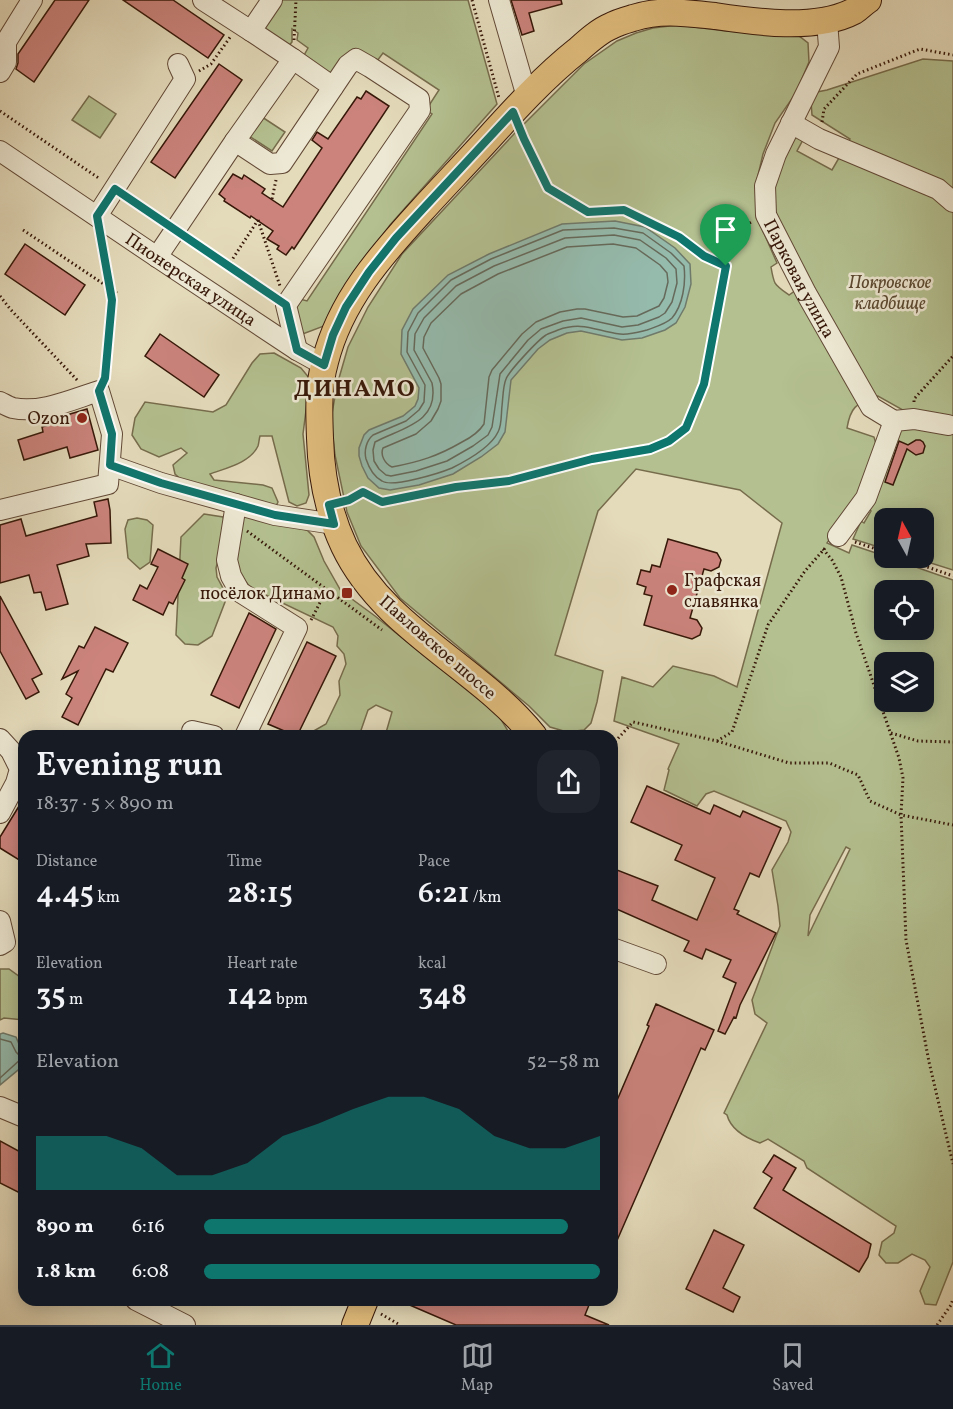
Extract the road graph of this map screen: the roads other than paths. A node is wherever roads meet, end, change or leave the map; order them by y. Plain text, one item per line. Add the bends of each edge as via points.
1 (32, 0) edge
2 (203, 0) edge
3 (272, 0) edge
4 (499, 0) edge
5 (868, 0) edge
6 (690, 7) edge
7 (827, 21) junction
8 (245, 27) junction
9 (3, 40) edge
10 (293, 59) junction
11 (0, 72) edge
12 (181, 72) road end
13 (333, 87) junction
14 (515, 109) junction
15 (791, 123) junction
16 (235, 141) junction
17 (0, 151) edge
18 (953, 202) edge
19 (97, 216) junction
20 (157, 257) junction
21 (297, 350) junction
22 (324, 365) junction
23 (10, 408) edge
24 (894, 421) junction
25 (948, 425) dead end
26 (109, 475) junction
27 (0, 510) edge
28 (234, 512) junction
29 (332, 514) junction
30 (831, 542) road end
31 (248, 730) edge
32 (529, 730) edge
33 (6, 745) edge
34 (18, 766) edge
35 (18, 776) edge
36 (0, 813) edge
37 (0, 921) edge
38 (0, 945) edge
39 (618, 950) edge
40 (656, 964) dead end
41 (0, 1107) edge
42 (18, 1114) edge
43 (148, 1306) edge
44 (185, 1325) edge

1 - 9 street
2 - 8 street
3 - 8 street
4 - 14 street
5 - 7 main road, Павловское шоссе via 854,11
6 - 7 main road, Павловское шоссе via 736,19
6 - 14 main road, Павловское шоссе via 638,16 610,26 560,64
7 - 15 street, Парковая улица via 829,47
8 - 10 street
9 - 11 street via 6,62
10 - 13 street
10 - 16 street
12 - 19 street
13 - 16 street via 282,163 270,164
13 - 21 street via 356,59 419,99 420,110 286,305
14 - 22 main road, Павловское шоссе via 369,272 346,307
15 - 18 street via 819,139 938,189
15 - 24 street, Парковая улица via 765,186 762,217 871,407
16 - 20 street
17 - 19 street, Пионерская улица
19 - 20 street, Пионерская улица
20 - 21 street, Пионерская улица
21 - 22 street, Пионерская улица
22 - 29 main road, Павловское шоссе via 319,409 320,456
23 - 26 street via 46,407 95,392 112,434
24 - 25 street via 914,419
24 - 30 street via 866,498
26 - 27 street
26 - 28 street via 161,483
28 - 29 street
28 - 31 street via 227,560 231,576 240,592 297,628
29 - 32 main road, Павловское шоссе via 346,550 396,615 475,678
33 - 34 street
35 - 36 street
37 - 38 street via 5,942
39 - 40 street
41 - 42 street
43 - 44 street

